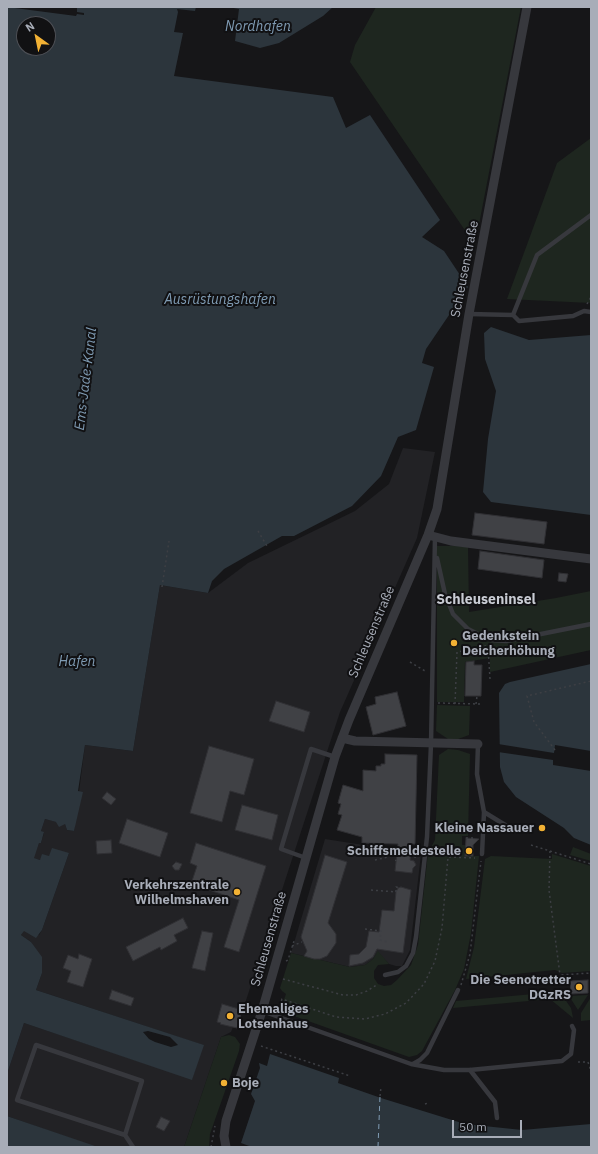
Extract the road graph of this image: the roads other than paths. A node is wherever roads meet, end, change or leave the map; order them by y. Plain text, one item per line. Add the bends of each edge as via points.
1 (527, 7) edge
2 (591, 215) edge
3 (591, 312) edge
4 (469, 314) junction
5 (513, 315) junction
6 (431, 536) junction
7 (435, 551) junction
8 (591, 559) edge
9 (591, 624) edge
10 (342, 738) junction
11 (431, 744) junction
12 (478, 744) joint
13 (335, 757) junction
14 (484, 812) junction
15 (515, 831) dead end
16 (481, 856) road end
17 (306, 858) junction
18 (385, 975) dead end
19 (458, 990) road end
20 (262, 1011) junction
21 (572, 1026) dead end
22 (411, 1064) junction
23 (470, 1070) junction
24 (497, 1118) dead end
25 (125, 1135) junction
26 (133, 1147) edge
27 (226, 1147) edge

1 - 4 street, Schleusenstraße
2 - 5 lane via 537,255
3 - 5 lane via 519,321
4 - 5 lane
4 - 6 street, Schleusenstraße
6 - 7 lane
6 - 8 street via 451,541
6 - 10 street, Schleusenstraße
7 - 9 lane via 445,594 454,614 468,629 480,635 506,642
7 - 11 lane
10 - 11 street via 355,741
10 - 13 street, Schleusenstraße
11 - 12 street
11 - 18 lane via 427,837 414,947 404,968
12 - 14 lane via 477,774
13 - 17 street, Schleusenstraße
13 - 17 lane via 311,749 281,849
14 - 15 lane
14 - 16 lane
17 - 20 street, Schleusenstraße
19 - 22 lane via 427,1053
20 - 22 lane
20 - 27 street, Schleusenstraße via 226,1121
21 - 23 lane via 574,1030 571,1054 558,1062
22 - 23 lane via 444,1070
23 - 24 lane via 494,1102
25 - 25 lane via 142,1081 36,1045 17,1100
25 - 26 lane

